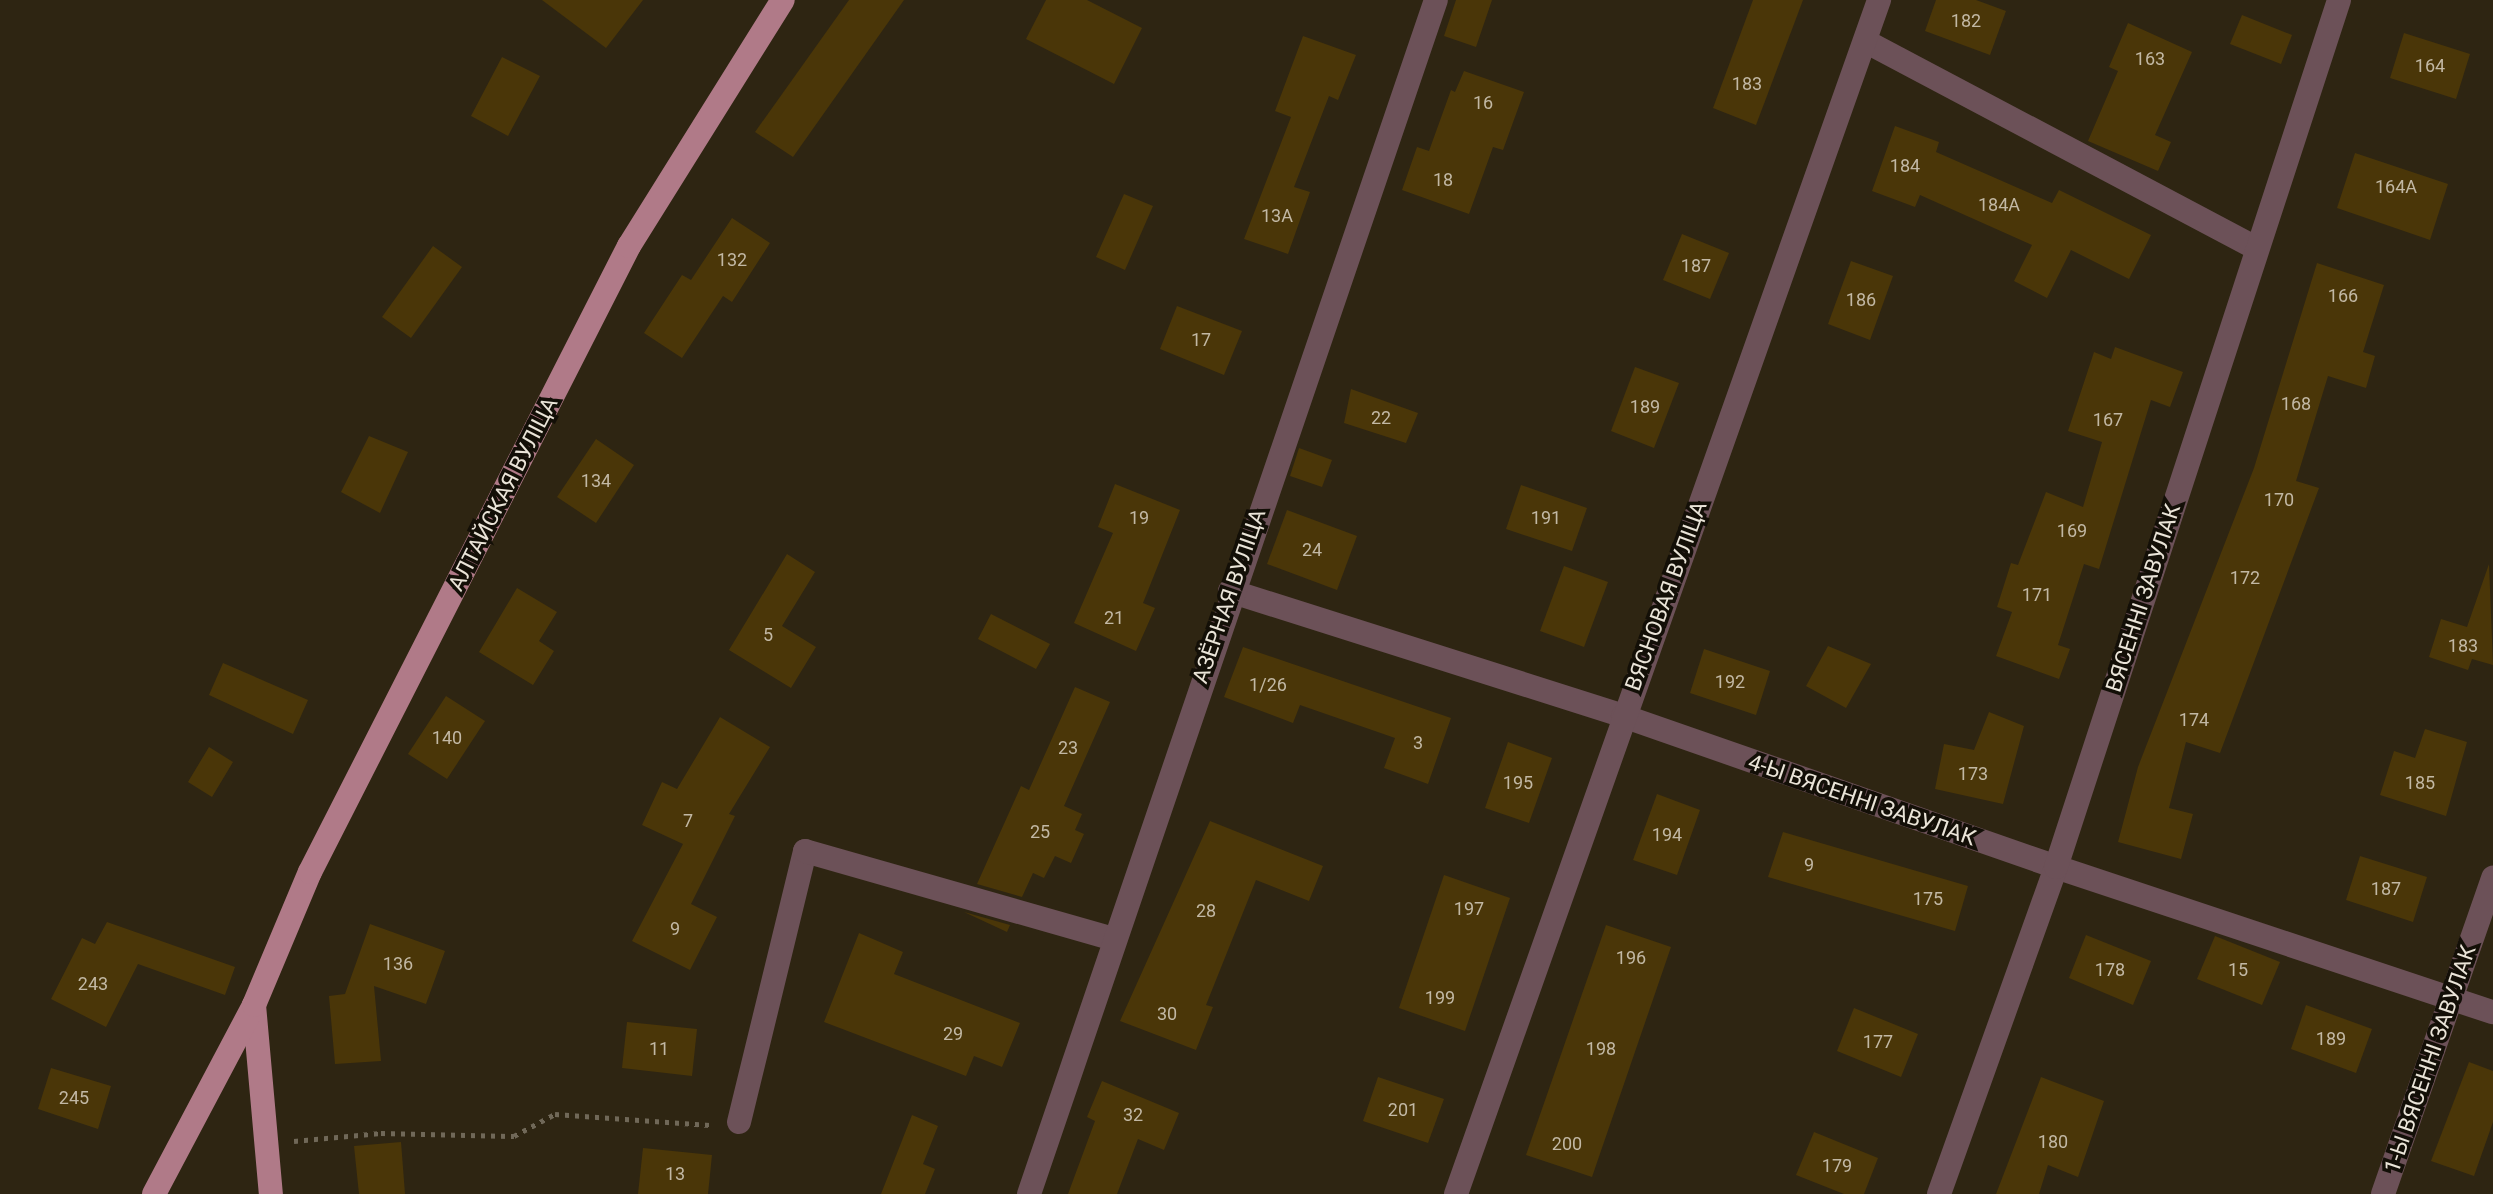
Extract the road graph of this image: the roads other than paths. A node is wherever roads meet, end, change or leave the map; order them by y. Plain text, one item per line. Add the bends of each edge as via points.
1 (783, 0) edge
2 (1436, 0) edge
3 (1879, 0) edge
4 (2339, 0) edge
5 (1865, 41) junction
6 (2256, 248) junction
7 (1230, 591) junction
8 (1623, 716) junction
9 (2056, 867) junction
10 (2493, 878) edge
11 (1113, 939) junction
12 (2451, 998) junction
13 (254, 1005) junction
14 (2493, 1012) edge
15 (739, 1122) road end
16 (154, 1194) edge
17 (271, 1194) edge
18 (1029, 1194) edge
19 (1456, 1194) edge
20 (1939, 1194) edge
21 (2383, 1194) edge

1 - 13 main road, АЛТАЙСКАЯ ВУЛІЦА via 629,246 310,872
2 - 7 street, АЗЁРНАЯ ВУЛІЦА
3 - 5 street, ВЯСНОВАЯ ВУЛІЦА
4 - 6 street, ВЯСЕННІ ЗАВУЛАК
5 - 6 street
5 - 8 street, ВЯСНОВАЯ ВУЛІЦА
6 - 9 street, ВЯСЕННІ ЗАВУЛАК
7 - 8 street, 4-Ы ВЯСЕННІ ЗАВУЛАК
7 - 11 street, АЗЁРНАЯ ВУЛІЦА
8 - 9 street, 4-Ы ВЯСЕННІ ЗАВУЛАК
8 - 19 street, ВЯСНОВАЯ ВУЛІЦА
9 - 12 street, 4-Ы ВЯСЕННІ ЗАВУЛАК
9 - 20 street, ВЯСЕННІ ЗАВУЛАК
10 - 12 street, 1-Ы ВЯСЕННІ ЗАВУЛАК
11 - 15 street via 805,851
11 - 18 street, АЗЁРНАЯ ВУЛІЦА
12 - 14 street, 4-Ы ВЯСЕННІ ЗАВУЛАК
12 - 21 street, 1-Ы ВЯСЕННІ ЗАВУЛАК
13 - 16 main road, АЛТАЙСКАЯ ВУЛІЦА
13 - 17 main road, АЛТАЙСКАЯ ВУЛІЦА

